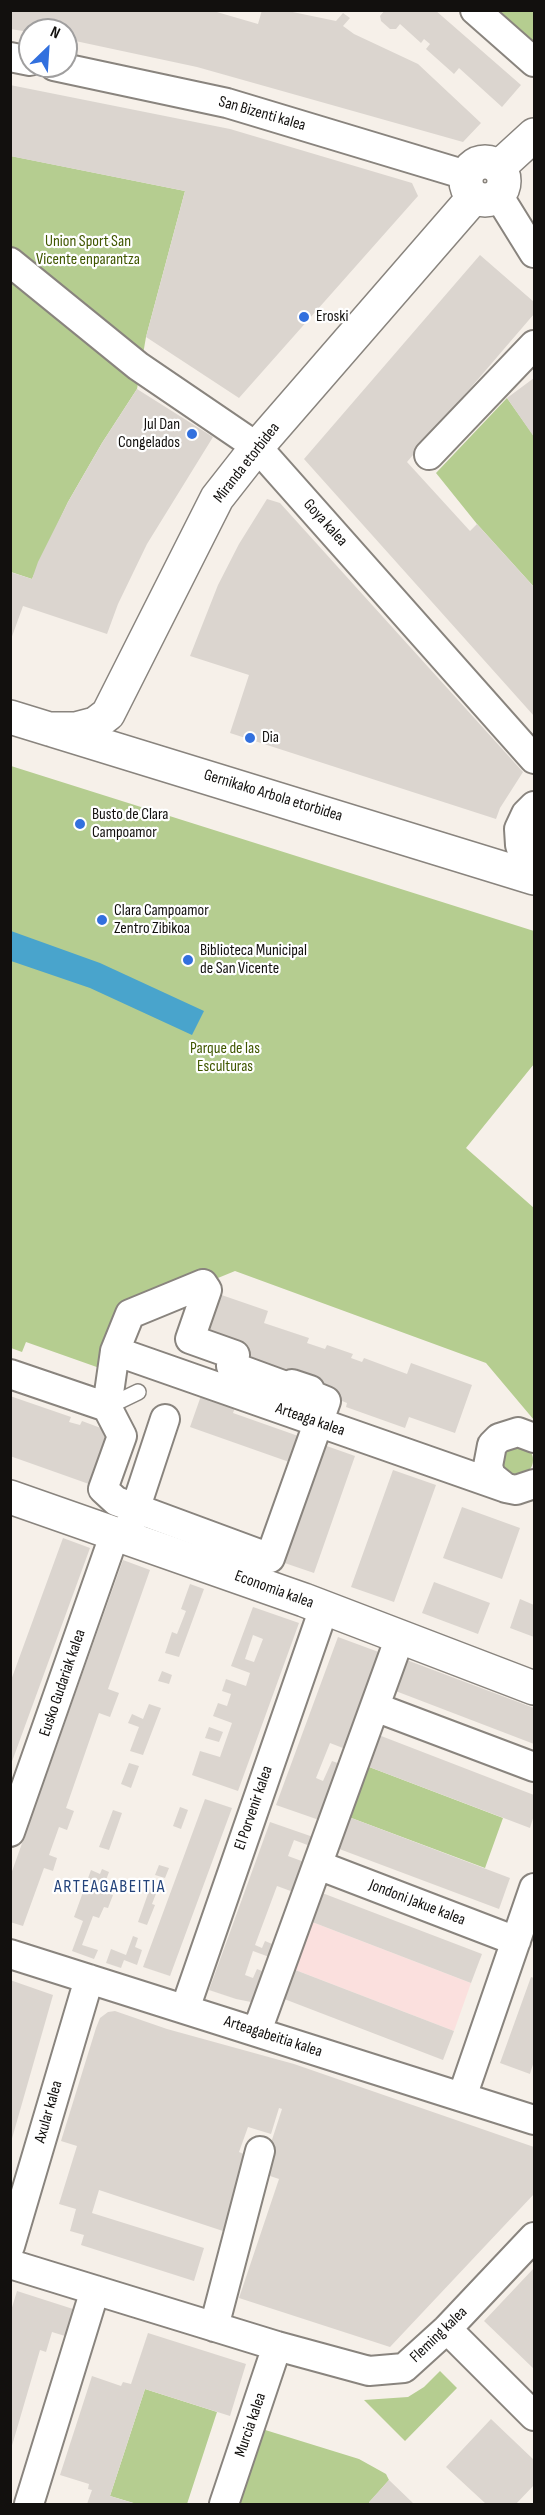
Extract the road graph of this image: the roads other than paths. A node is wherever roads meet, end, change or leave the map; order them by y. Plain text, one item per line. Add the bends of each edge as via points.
1 (475, 10) edge
2 (534, 62) edge
3 (78, 71) edge
4 (534, 135) edge
5 (484, 184) junction
6 (534, 253) edge
7 (10, 262) edge
8 (534, 345) edge
9 (257, 447) junction
10 (429, 455) dead end
11 (10, 717) edge
12 (50, 729) junction
13 (534, 759) edge
14 (534, 806) edge
15 (532, 877) edge
16 (115, 1351) junction
17 (10, 1374) edge
18 (138, 1392) dead end
19 (107, 1407) junction
20 (165, 1419) dead end
21 (318, 1423) junction
22 (534, 1438) edge
23 (525, 1489) edge
24 (10, 1497) edge
25 (125, 1526) junction
26 (324, 1608) junction
27 (400, 1637) junction
28 (534, 1688) edge
29 (375, 1707) junction
30 (534, 1767) edge
31 (10, 1832) edge
32 (318, 1865) junction
33 (534, 1888) edge
34 (516, 1941) junction
35 (10, 1954) edge
36 (89, 1979) junction
37 (184, 2008) junction
38 (257, 2031) junction
39 (462, 2097) junction
40 (534, 2120) edge
41 (260, 2151) dead end
42 (534, 2236) edge
43 (10, 2246) edge
44 (10, 2264) edge
45 (95, 2290) junction
46 (214, 2326) junction
47 (447, 2329) junction
48 (278, 2346) junction
49 (534, 2416) edge
50 (29, 2505) edge
51 (224, 2505) edge

1 - 2 street
3 - 5 street, San Bizenti kalea via 227,103
4 - 5 street, Miranda etorbidea
5 - 6 street
5 - 9 street, Miranda etorbidea
7 - 9 street, Goya kalea via 138,366
8 - 10 street
9 - 12 street, Miranda etorbidea via 217,498 108,714 95,724 76,729
9 - 13 street, Goya kalea
11 - 12 street, Gernikako Arbola etorbidea
12 - 15 street, Gernikako Arbola etorbidea
14 - 15 street via 519,829 520,845
16 - 19 street
16 - 21 street, Arteaga kalea
16 - 21 street via 130,1314 203,1284 207,1290 190,1339 235,1355 231,1366 291,1388 292,1384 310,1390 309,1394 326,1401
17 - 19 street
18 - 19 lane
19 - 25 street via 122,1436 103,1489 116,1501
20 - 25 street, Eusko Gudariak kalea
21 - 23 street, Arteaga kalea
21 - 25 street via 270,1558
22 - 23 street via 518,1432 499,1438 492,1445 488,1466 491,1476
24 - 25 street, Economia kalea
25 - 26 street, Economia kalea
25 - 31 street, Eusko Gudariak kalea
26 - 27 street, Economia kalea
26 - 37 street, El Porvenir kalea
27 - 28 street, Economia kalea
27 - 29 street
29 - 30 street
29 - 32 street
32 - 34 street, Jondoni Jakue kalea
32 - 38 street
33 - 34 street
34 - 39 street
35 - 36 street, Arteagabeitia kalea
36 - 37 street, Arteagabeitia kalea
36 - 43 street, Axular kalea
37 - 38 street, Arteagabeitia kalea
38 - 39 street, Arteagabeitia kalea
39 - 40 street, Arteagabeitia kalea
41 - 46 street
42 - 47 street, Fleming kalea
44 - 45 street, Fleming kalea
45 - 46 street, Fleming kalea
45 - 50 street
46 - 48 street, Fleming kalea
47 - 48 street, Fleming kalea via 404,2368 369,2371
47 - 49 street
48 - 51 street, Murcia kalea

